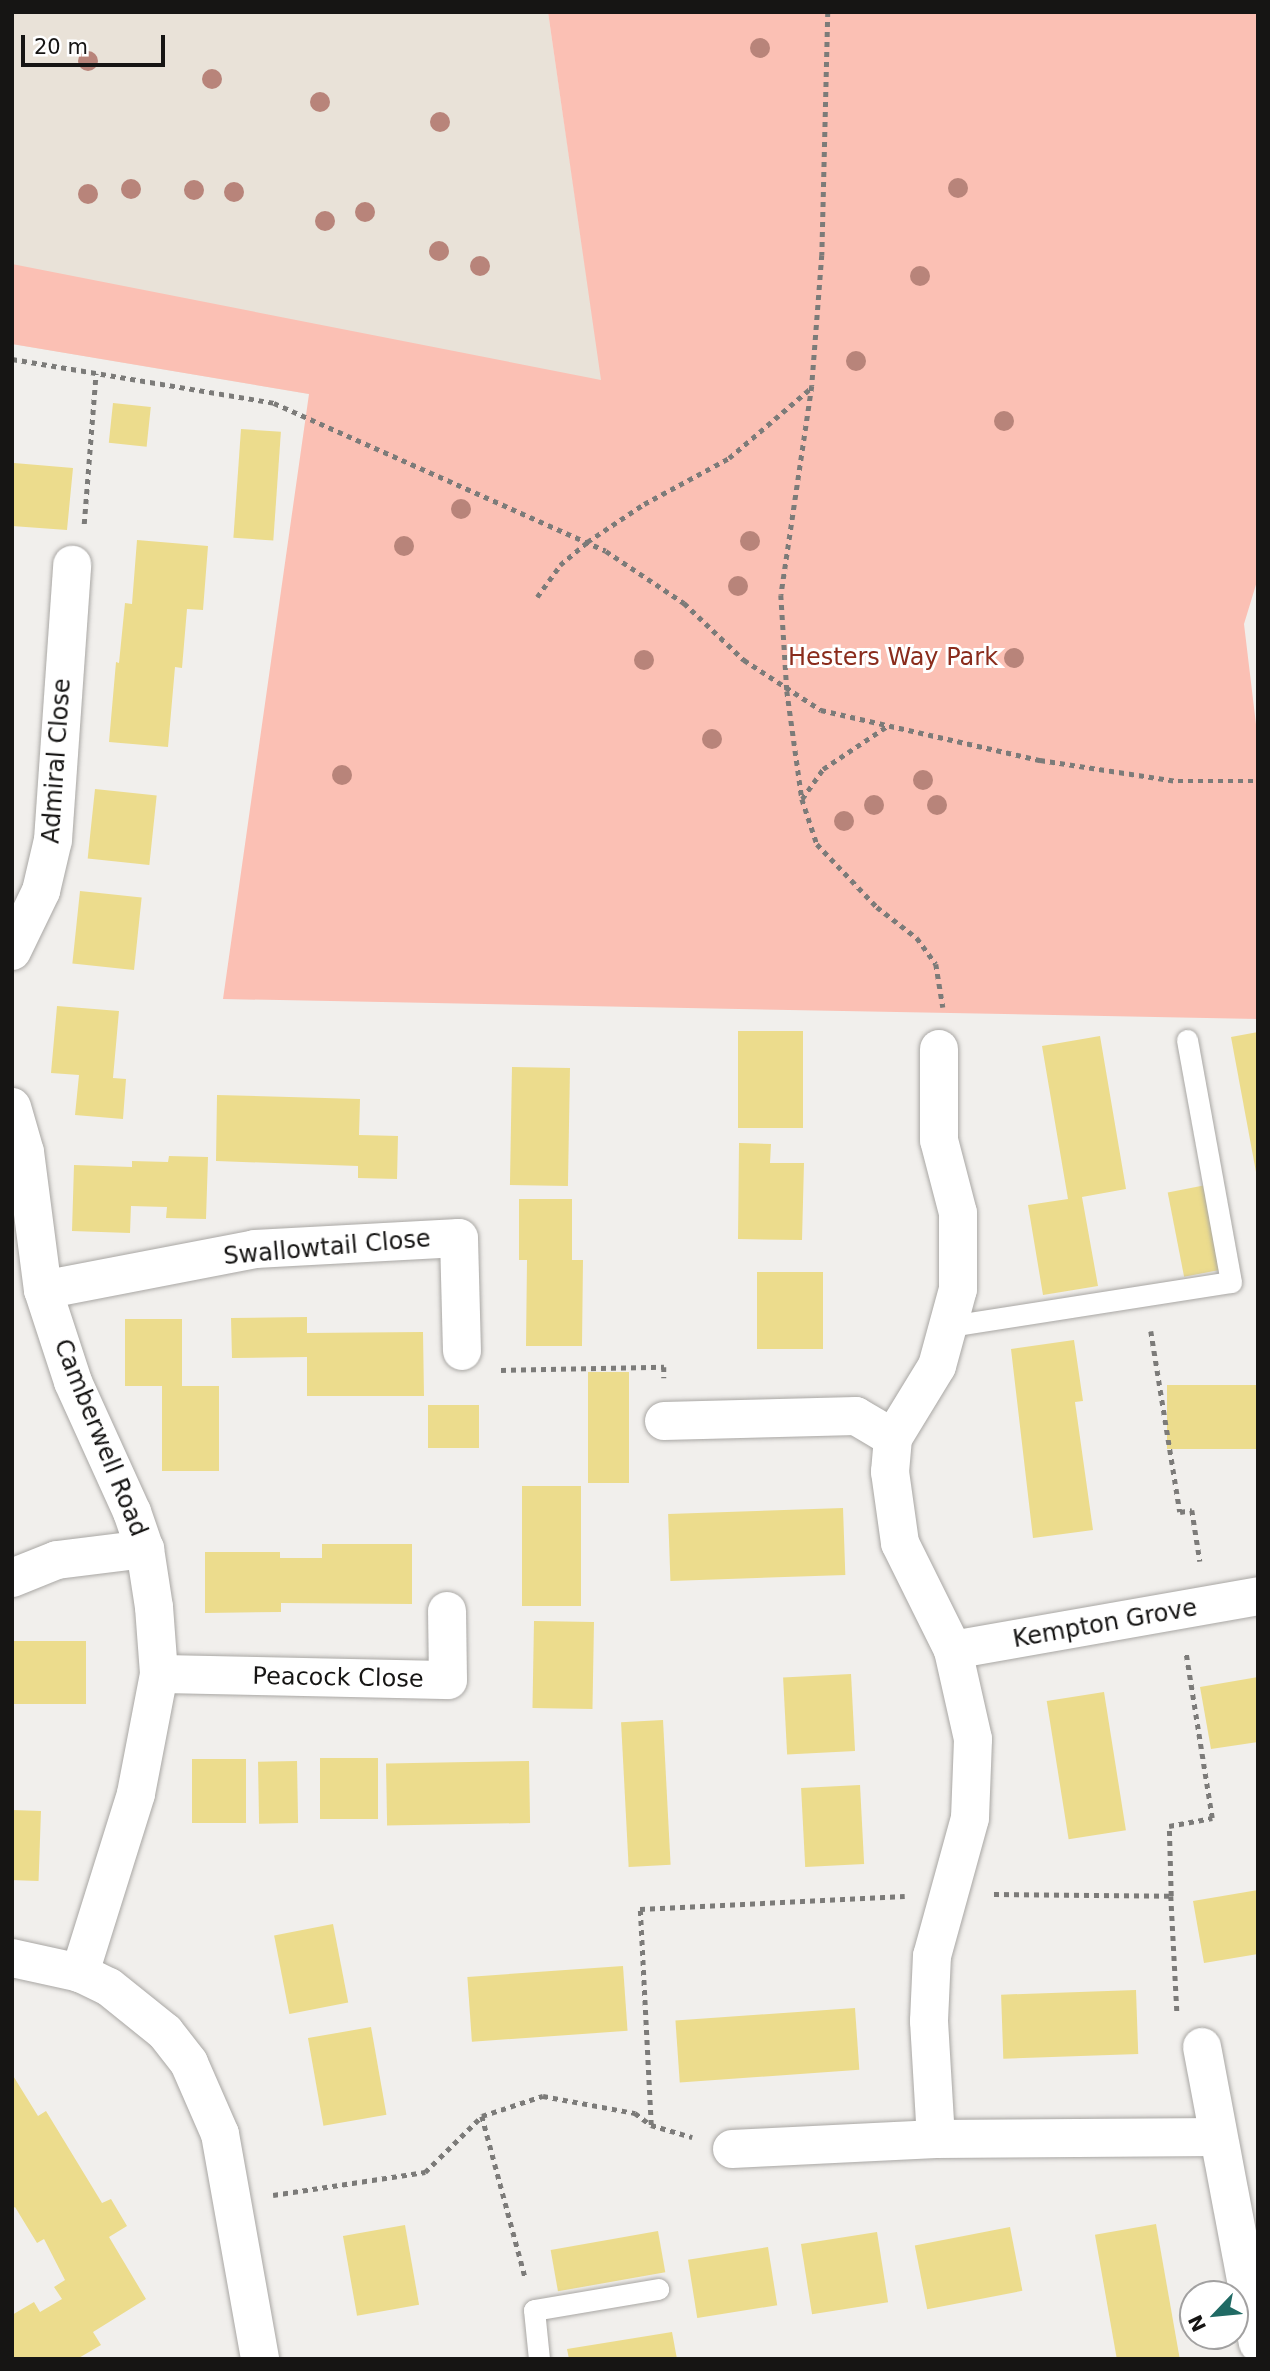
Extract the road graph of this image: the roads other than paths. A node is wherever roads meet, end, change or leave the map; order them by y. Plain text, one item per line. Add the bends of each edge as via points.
1 (72, 565) road end
2 (12, 951) edge
3 (1186, 1040) dead end
4 (939, 1049) road end
5 (12, 1107) edge
6 (43, 1290) junction
7 (950, 1326) junction
8 (462, 1351) road end
9 (664, 1421) road end
10 (893, 1438) junction
11 (145, 1549) junction
12 (12, 1578) edge
13 (1258, 1596) edge
14 (447, 1611) dead end
15 (953, 1650) junction
16 (159, 1674) junction
17 (12, 1958) edge
18 (80, 1973) junction
19 (1202, 2048) road end
20 (1218, 2137) junction
21 (936, 2139) junction
22 (732, 2149) road end
23 (659, 2289) dead end
24 (1258, 2343) edge
25 (260, 2359) edge
26 (539, 2359) edge

1 - 2 street, Admiral Close via 53,840 41,891
3 - 7 lane via 1231,1282
4 - 7 street via 939,1140 953,1188 961,1251
5 - 6 street, Camberwell Road via 25,1152
6 - 8 street, Swallowtail Close via 255,1249 460,1238
6 - 11 street, Camberwell Road via 73,1382 114,1465
7 - 10 street via 924,1391
9 - 10 street via 856,1416
10 - 15 street via 890,1472 900,1543
11 - 12 street via 57,1560
11 - 16 street, Camberwell Road
13 - 15 street, Kempton Grove
14 - 16 street, Peacock Close via 448,1679
15 - 21 street via 966,1694 974,1779 961,1857 947,1894 929,1988
16 - 18 street, Camberwell Road via 136,1794
17 - 18 street
18 - 25 street via 136,2005 189,2063 220,2134
19 - 20 street
20 - 21 street
20 - 24 street
21 - 22 street
23 - 26 lane via 534,2310

